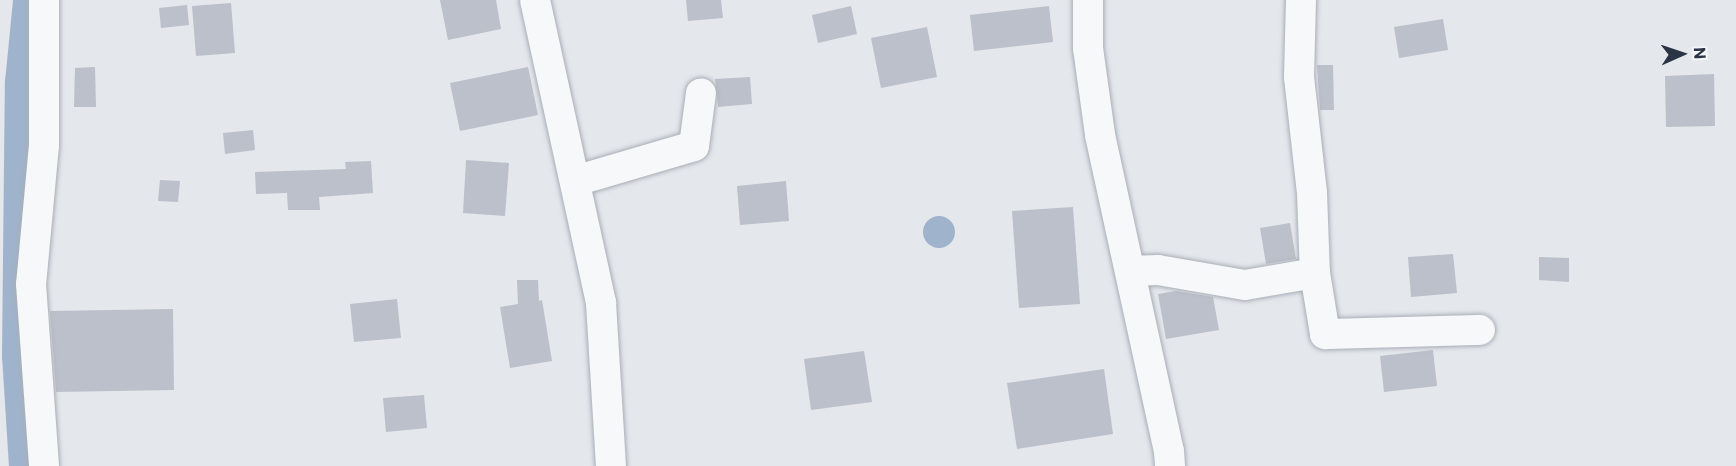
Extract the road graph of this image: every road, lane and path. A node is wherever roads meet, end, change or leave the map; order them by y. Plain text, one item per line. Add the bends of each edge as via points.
1 (44, 0) edge
2 (536, 0) edge
3 (1088, 0) edge
4 (1301, 0) edge
5 (701, 93) dead end
6 (575, 181) junction
7 (1130, 271) junction
8 (1315, 273) junction
9 (1480, 330) dead end
10 (44, 466) edge
11 (610, 466) edge
12 (1170, 466) edge

1 - 10 street via 44,145 31,284
2 - 6 street
3 - 7 street via 1088,48 1100,135
4 - 8 street via 1299,77 1312,193
5 - 6 street via 694,146
6 - 11 street via 601,303
7 - 8 street via 1158,270 1245,285
7 - 12 street
8 - 9 street via 1325,334

